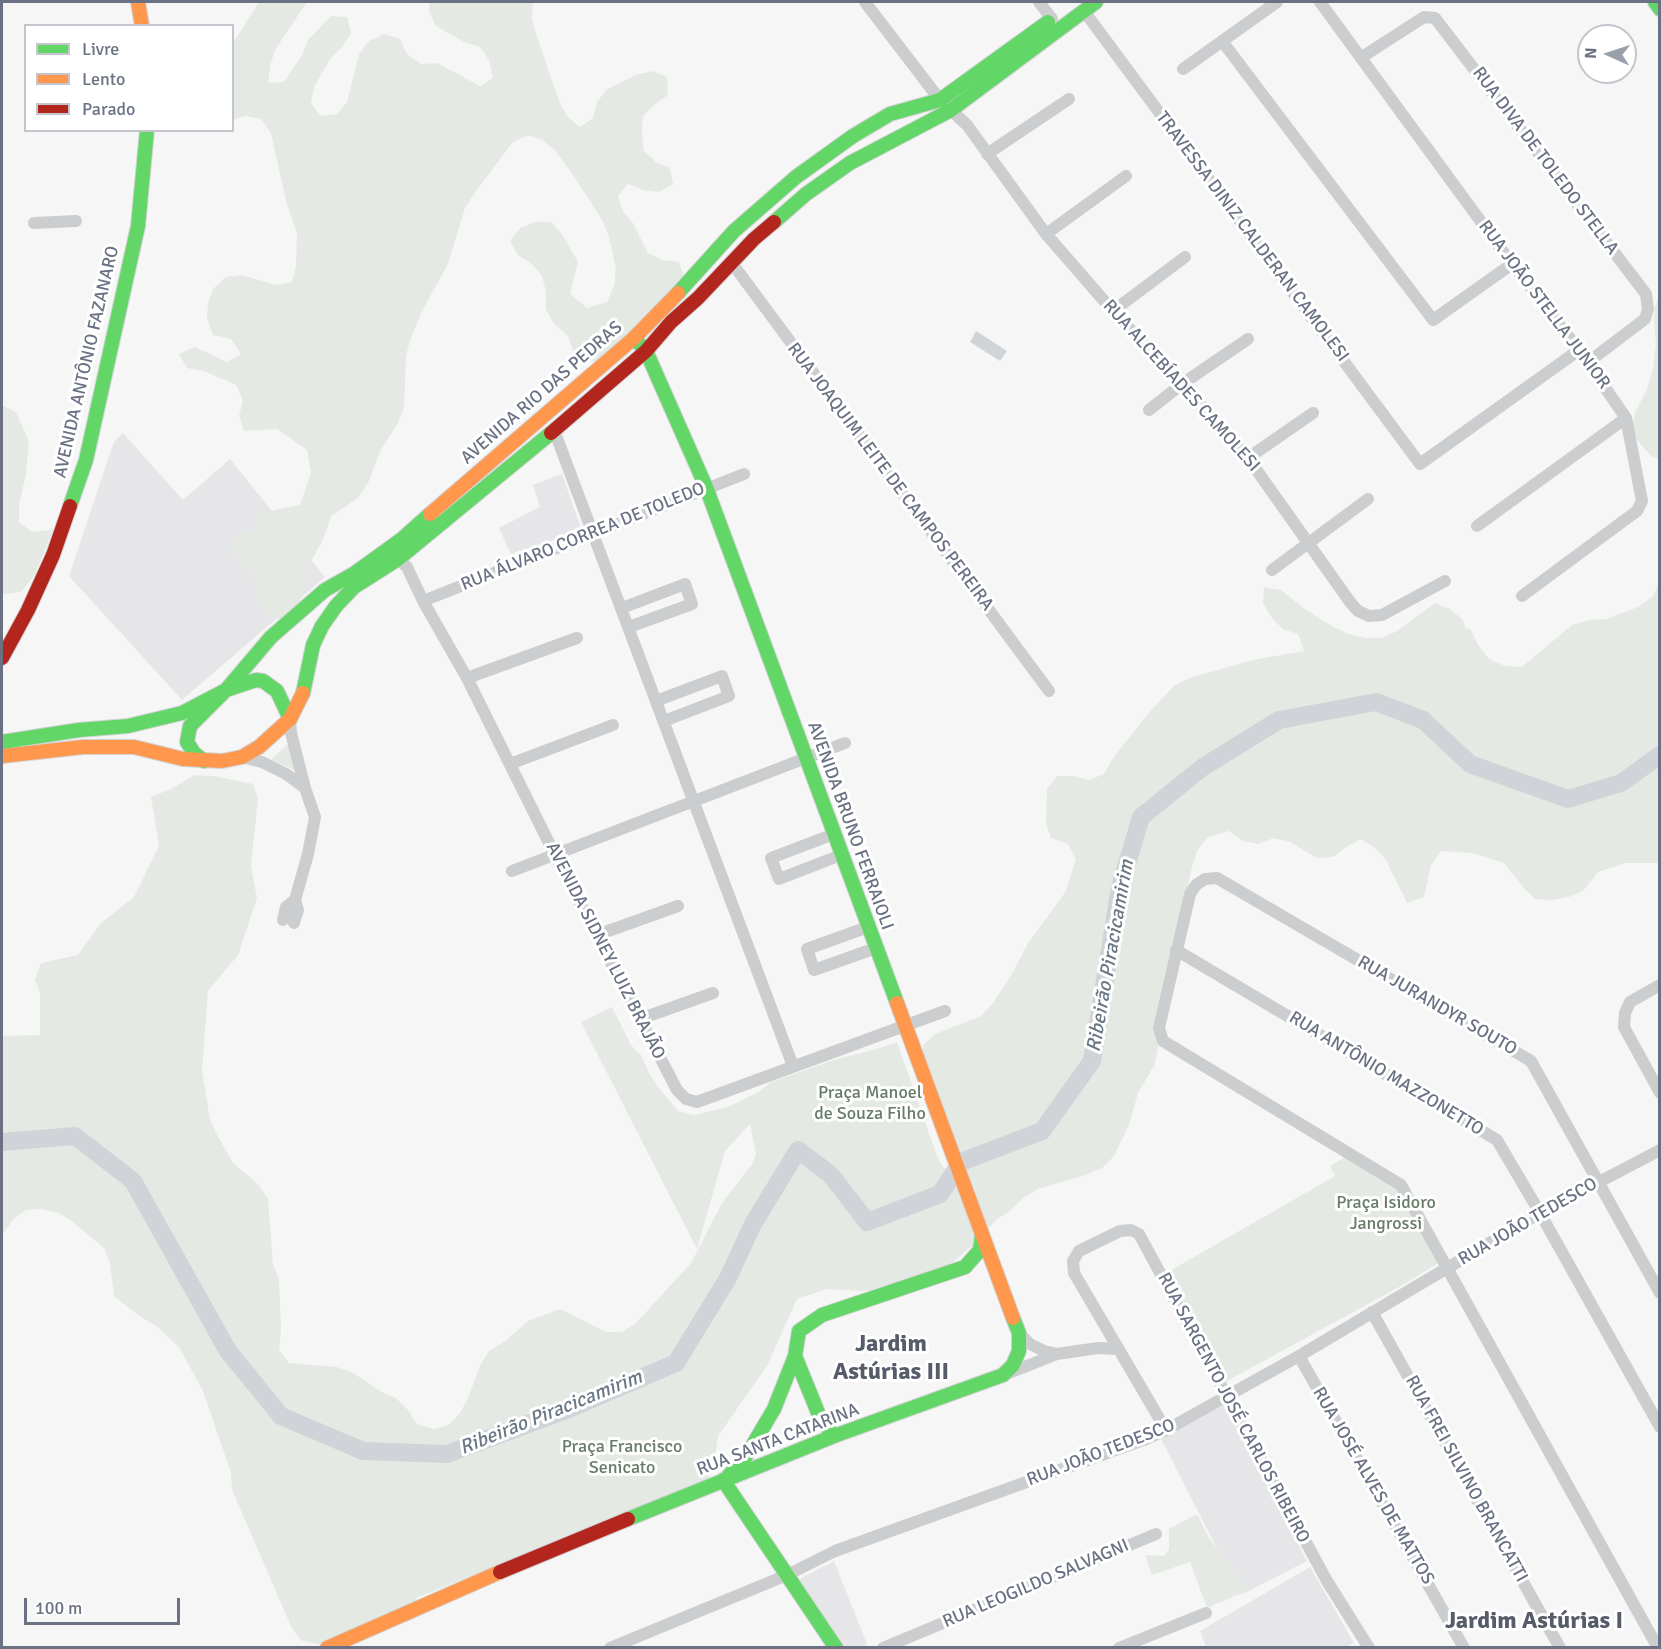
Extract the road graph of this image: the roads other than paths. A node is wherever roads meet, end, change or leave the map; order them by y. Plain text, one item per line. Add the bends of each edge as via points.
1 (138, 2) edge
2 (865, 2) edge
3 (1038, 2) edge
4 (1096, 2) edge
5 (1277, 2) edge
6 (1320, 2) edge
7 (1655, 2) edge
8 (1080, 6) edge
9 (1659, 9) edge
10 (1052, 19) junction
11 (142, 24) edge
12 (1222, 41) junction
13 (1036, 46) junction
14 (1362, 57) junction
15 (1183, 69) dead end
16 (1069, 99) dead end
17 (940, 100) junction
18 (951, 110) junction
19 (147, 132) edge
20 (987, 154) junction
21 (1126, 176) dead end
22 (76, 221) dead end
23 (34, 223) dead end
24 (1046, 234) junction
25 (1185, 257) dead end
26 (732, 263) junction
27 (1512, 264) junction
28 (1113, 311) junction
29 (633, 338) junction
30 (1248, 339) dead end
31 (1579, 350) junction
32 (646, 351) junction
33 (1587, 363) junction
34 (1182, 384) junction
35 (1149, 410) dead end
36 (1312, 413) dead end
37 (1626, 418) junction
38 (554, 430) junction
39 (1248, 458) junction
40 (744, 474) dead end
41 (706, 487) junction
42 (1368, 499) dead end
43 (1477, 526) dead end
44 (593, 533) junction
45 (1308, 543) junction
46 (398, 559) junction
47 (1272, 570) dead end
48 (1442, 584) dead end
49 (1522, 596) dead end
50 (423, 601) junction
51 (622, 608) junction
52 (629, 627) junction
53 (578, 638) dead end
54 (2, 658) edge
55 (467, 678) junction
56 (226, 690) junction
57 (1049, 691) dead end
58 (656, 701) junction
59 (290, 719) junction
60 (664, 721) junction
61 (613, 725) dead end
62 (2, 742) edge
63 (845, 743) dead end
64 (2, 756) edge
65 (242, 757) junction
66 (806, 758) junction
67 (204, 761) junction
68 (510, 764) junction
69 (304, 788) junction
70 (694, 801) junction
71 (834, 834) junction
72 (555, 855) junction
73 (841, 855) junction
74 (512, 871) dead end
75 (678, 906) dead end
76 (288, 922) dead end
77 (868, 927) junction
78 (597, 935) junction
79 (876, 948) junction
80 (1176, 950) junction
81 (1659, 985) edge
82 (713, 993) dead end
83 (945, 1011) dead end
84 (640, 1019) junction
85 (904, 1025) junction
86 (793, 1066) junction
87 (1659, 1093) edge
88 (1659, 1150) edge
89 (1597, 1182) junction
90 (1540, 1213) junction
91 (981, 1235) junction
92 (965, 1267) junction
93 (1448, 1268) junction
94 (999, 1278) junction
95 (1659, 1293) edge
96 (1372, 1312) junction
97 (1019, 1333) junction
98 (1117, 1349) junction
99 (1057, 1354) junction
100 (795, 1356) junction
101 (1299, 1356) junction
102 (1004, 1375) junction
103 (1226, 1395) junction
104 (1654, 1407) edge
105 (1659, 1427) edge
106 (1166, 1430) junction
107 (834, 1436) junction
108 (723, 1480) junction
109 (1156, 1534) dead end
110 (787, 1575) junction
111 (1206, 1613) dead end
112 (327, 1647) edge
113 (610, 1647) edge
114 (836, 1647) edge
115 (883, 1647) edge
116 (1119, 1647) edge
117 (1369, 1647) edge
118 (1464, 1647) edge
119 (1560, 1647) edge
120 (1658, 1647) edge

1 - 11 street
2 - 17 street, RUA ALCEBÍADES CAMOLESI
3 - 10 street
4 - 8 street, AVENIDA RIO DAS PEDRAS
5 - 12 street
6 - 14 street, RUA JOÃO STELLA JUNIOR
7 - 9 street
8 - 10 street, AVENIDA RIO DAS PEDRAS
8 - 13 street, AVENIDA RIO DAS PEDRAS
8 - 31 street, TRAVESSA DINIZ CALDERAN CAMOLESI via 1420,464
10 - 13 street via 1052,26 1038,36
10 - 17 street, AVENIDA RIO DAS PEDRAS
12 - 15 street
12 - 27 street via 1433,320
13 - 18 street, AVENIDA RIO DAS PEDRAS
14 - 27 street, RUA JOÃO STELLA JUNIOR
14 - 33 street, RUA DIVA DE TOLEDO STELLA via 1424,17 1435,18 1646,294 1645,319
16 - 20 street
17 - 18 street, RUA ALCEBÍADES CAMOLESI
17 - 29 street, AVENIDA RIO DAS PEDRAS via 890,114 796,177 734,231
18 - 20 street, RUA ALCEBÍADES CAMOLESI via 968,125
18 - 26 street, AVENIDA RIO DAS PEDRAS via 841,169 806,194
19 - 54 street, AVENIDA ANTÔNIO FAZANARO via 138,226 86,460 53,555
20 - 24 street, RUA ALCEBÍADES CAMOLESI
21 - 24 street
22 - 23 street
24 - 28 street, RUA ALCEBÍADES CAMOLESI
25 - 28 street
26 - 32 street, AVENIDA RIO DAS PEDRAS via 670,322
26 - 57 street, RUA JOAQUIM LEITE DE CAMPOS PEREIRA
27 - 31 street, RUA JOÃO STELLA JUNIOR
28 - 34 street, RUA ALCEBÍADES CAMOLESI
29 - 32 street, AVENIDA BRUNO FERRAIOLI
29 - 56 street, AVENIDA RIO DAS PEDRAS via 402,539 325,590 298,613 271,637
30 - 34 street
31 - 33 street, RUA JOÃO STELLA JUNIOR
32 - 38 street, AVENIDA RIO DAS PEDRAS
32 - 41 street, AVENIDA BRUNO FERRAIOLI
33 - 37 street, RUA JOÃO STELLA JUNIOR
34 - 35 street
34 - 39 street, RUA ALCEBÍADES CAMOLESI
36 - 39 street
37 - 43 street
37 - 49 street, RUA JOÃO STELLA JUNIOR via 1642,501 1637,511
38 - 44 street
38 - 46 street, AVENIDA RIO DAS PEDRAS
39 - 45 street, RUA ALCEBÍADES CAMOLESI
40 - 41 street, RUA ÁLVARO CORREA DE TOLEDO
41 - 44 street, RUA ÁLVARO CORREA DE TOLEDO
41 - 66 street, AVENIDA BRUNO FERRAIOLI
42 - 45 street
44 - 50 street, RUA ÁLVARO CORREA DE TOLEDO
44 - 51 street
45 - 47 street
45 - 48 street, RUA ALCEBÍADES CAMOLESI via 1350,602 1370,616 1382,615
46 - 50 street, AVENIDA SIDNEY LUIZ BRAJÃO via 407,567
46 - 59 street, AVENIDA RIO DAS PEDRAS via 354,587 322,626 313,645 302,700
50 - 55 street, AVENIDA SIDNEY LUIZ BRAJÃO
51 - 52 street
51 - 52 street via 685,584 692,604
52 - 58 street
53 - 55 street
55 - 68 street, AVENIDA SIDNEY LUIZ BRAJÃO
56 - 59 street via 263,681 276,691
56 - 62 street, AVENIDA RIO DAS PEDRAS via 182,713 128,726
56 - 67 street via 190,726 187,742
58 - 60 street
58 - 60 street via 722,676 729,696
59 - 65 street, AVENIDA RIO DAS PEDRAS
59 - 69 street
60 - 70 street
61 - 68 street
63 - 66 street
64 - 67 street, AVENIDA RIO DAS PEDRAS via 83,747 134,747
65 - 67 street, AVENIDA RIO DAS PEDRAS
65 - 69 street, AVENIDA RIO DAS PEDRAS via 262,762
66 - 70 street
66 - 71 street, AVENIDA BRUNO FERRAIOLI
68 - 72 street, AVENIDA SIDNEY LUIZ BRAJÃO
69 - 76 street via 315,817 295,900 298,910
70 - 72 street
70 - 86 street
71 - 73 street, AVENIDA BRUNO FERRAIOLI
71 - 73 street via 771,858 779,879
72 - 74 street
72 - 78 street, AVENIDA SIDNEY LUIZ BRAJÃO
73 - 77 street, AVENIDA BRUNO FERRAIOLI
75 - 78 street
77 - 79 street, AVENIDA BRUNO FERRAIOLI
77 - 79 street via 807,949 814,970
78 - 84 street, AVENIDA SIDNEY LUIZ BRAJÃO
79 - 85 street, AVENIDA BRUNO FERRAIOLI
80 - 89 street, RUA JURANDYR SOUTO via 1190,894 1205,879 1217,878 1531,1061
80 - 90 street, RUA ANTÔNIO MAZZONETTO via 1497,1140
80 - 93 street via 1159,1028 1163,1041 1401,1185
81 - 87 street via 1630,1002 1624,1027
82 - 84 street
83 - 85 street, AVENIDA SIDNEY LUIZ BRAJÃO
84 - 86 street, AVENIDA SIDNEY LUIZ BRAJÃO via 677,1090 686,1099 697,1102
85 - 86 street, AVENIDA SIDNEY LUIZ BRAJÃO
85 - 91 street, AVENIDA BRUNO FERRAIOLI
88 - 89 street, RUA JOÃO TEDESCO
89 - 90 street, RUA JOÃO TEDESCO
89 - 95 street, RUA JURANDYR SOUTO
90 - 93 street, RUA JOÃO TEDESCO
90 - 104 street, RUA ANTÔNIO MAZZONETTO
91 - 92 street via 980,1250
91 - 94 street, AVENIDA BRUNO FERRAIOLI
92 - 94 street via 988,1271
92 - 100 street via 822,1315 799,1331
93 - 96 street, RUA JOÃO TEDESCO
93 - 120 street
94 - 97 street, AVENIDA BRUNO FERRAIOLI
96 - 101 street, RUA JOÃO TEDESCO
96 - 119 street, RUA FREI SILVINO BRANCATTI
97 - 99 street via 1044,1352
97 - 102 street, AVENIDA BRUNO FERRAIOLI via 1014,1365
98 - 99 street, RUA SANTA CATARINA
98 - 103 street, RUA SARGENTO JOSÉ CARLOS RIBEIRO via 1074,1273 1073,1261 1079,1251 1120,1231 1131,1230 1139,1234
98 - 106 street
99 - 102 street, RUA SANTA CATARINA
100 - 107 street via 821,1420
100 - 108 street via 774,1409 745,1458
101 - 103 street, RUA JOÃO TEDESCO
101 - 118 street, RUA JOSÉ ALVES DE MATTOS
102 - 107 street, RUA SANTA CATARINA
103 - 106 street, RUA JOÃO TEDESCO
103 - 117 street, RUA SARGENTO JOSÉ CARLOS RIBEIRO via 1327,1581
104 - 105 street, RUA ANTÔNIO MAZZONETTO
106 - 110 street, RUA JOÃO TEDESCO via 835,1551
107 - 108 street, RUA SANTA CATARINA
108 - 110 street
108 - 112 street, RUA SANTA CATARINA
109 - 115 street, RUA LEOGILDO SALVAGNI
110 - 113 street, RUA JOÃO TEDESCO
110 - 114 street
111 - 116 street

